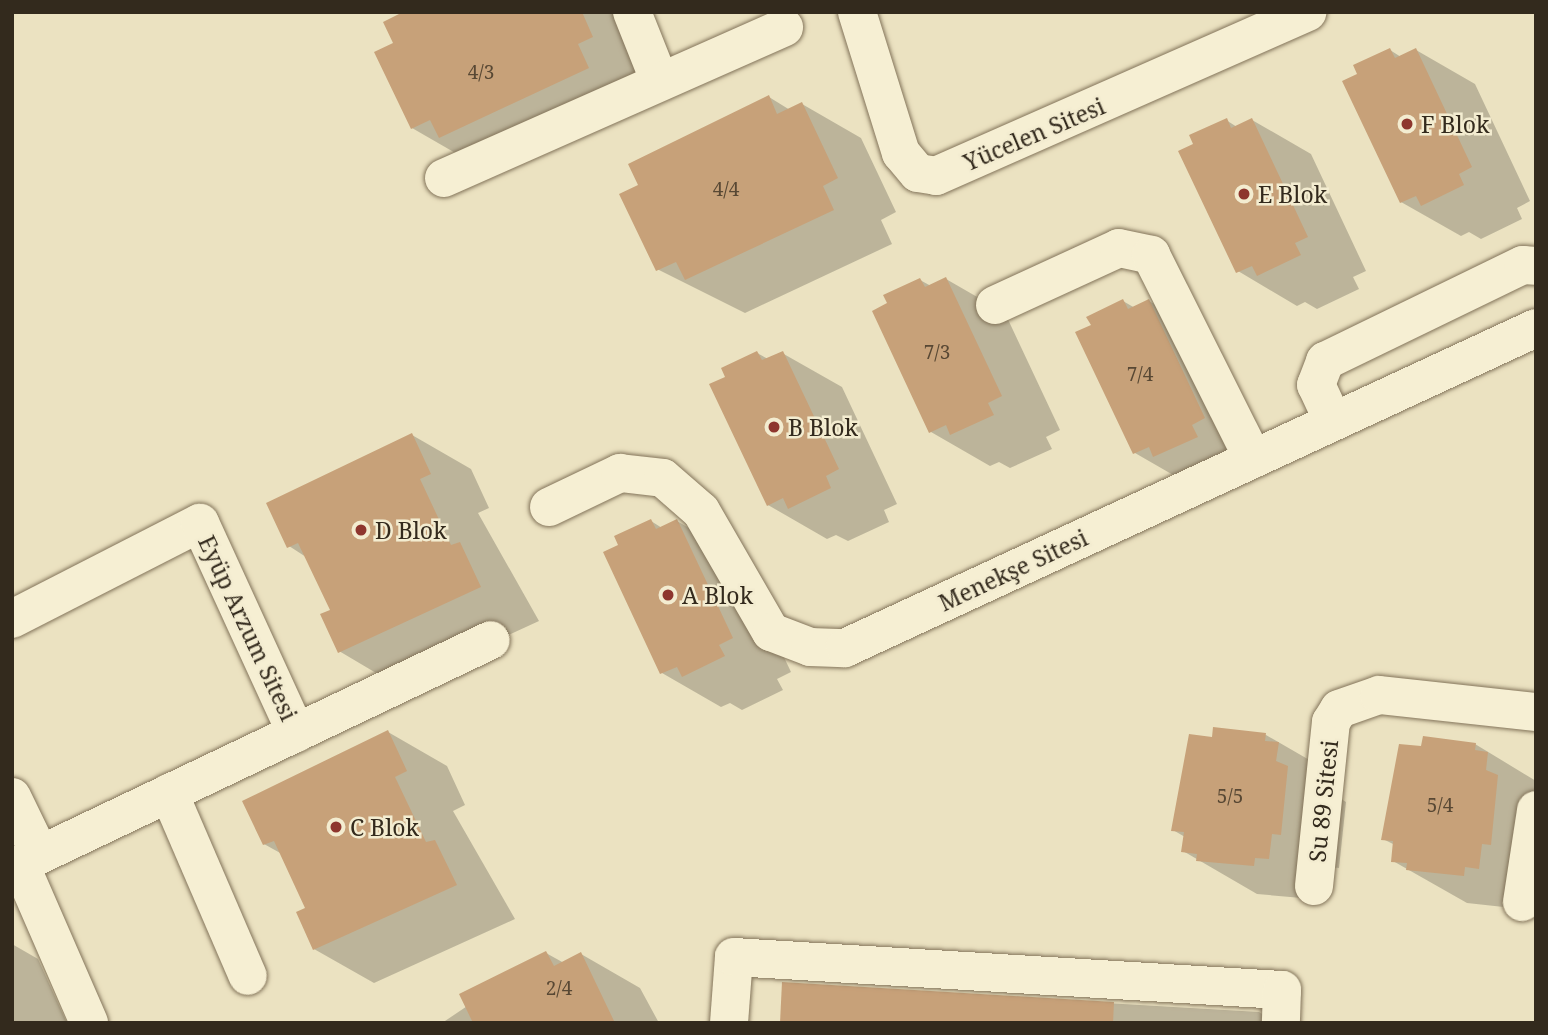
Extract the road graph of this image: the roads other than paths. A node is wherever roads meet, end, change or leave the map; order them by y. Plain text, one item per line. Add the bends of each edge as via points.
1 (632, 12) edge
2 (857, 12) edge
3 (1307, 12) edge
4 (784, 27) dead end
5 (659, 80) junction
6 (444, 178) dead end
7 (1536, 266) edge
8 (995, 305) dead end
9 (1536, 328) edge
10 (1333, 422) junction
11 (1253, 458) junction
12 (549, 508) dead end
13 (12, 619) edge
14 (491, 640) dead end
15 (1536, 712) edge
16 (296, 733) junction
17 (169, 793) junction
18 (12, 797) edge
19 (1536, 810) edge
20 (24, 862) edge
21 (1314, 886) dead end
22 (1522, 902) dead end
23 (248, 976) dead end
24 (89, 1023) edge
25 (729, 1023) edge
26 (1280, 1023) edge

1 - 5 lane
2 - 3 lane, Yücelen Sitesi via 901,153 919,173 936,176
4 - 5 lane
5 - 6 lane
7 - 10 lane via 1523,265 1325,361 1316,385
8 - 11 lane via 1119,248 1150,255
9 - 10 lane, Menekşe Sitesi
10 - 11 lane, Menekşe Sitesi
11 - 12 lane, Menekşe Sitesi via 845,648 810,647 771,632 701,510 663,478 620,473
13 - 16 lane, Eyüp Arzum Sitesi via 200,523
14 - 16 lane, Eyüp Arzum Sitesi
15 - 21 lane, Su 89 Sitesi via 1379,695 1339,709 1331,722
16 - 17 lane, Eyüp Arzum Sitesi
17 - 20 lane, Eyüp Arzum Sitesi
17 - 23 lane
18 - 20 lane
19 - 22 lane
20 - 24 lane
25 - 26 lane via 734,957 1282,990

